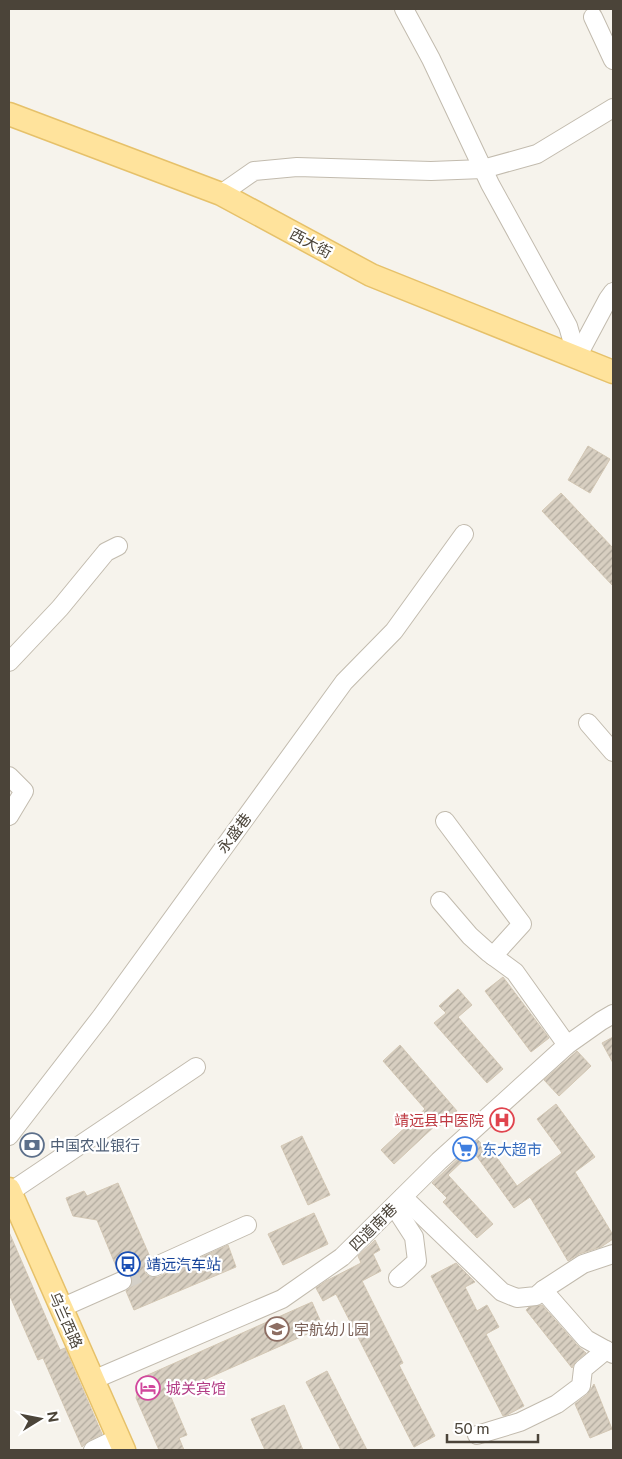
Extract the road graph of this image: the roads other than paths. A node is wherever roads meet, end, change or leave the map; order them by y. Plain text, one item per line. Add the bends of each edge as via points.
1 (404, 9) edge
2 (593, 17) dead end
3 (613, 60) edge
4 (613, 108) edge
5 (9, 114) edge
6 (483, 169) junction
7 (221, 194) junction
8 (613, 292) edge
9 (577, 357) junction
10 (613, 372) edge
11 (464, 534) dead end
12 (118, 546) dead end
13 (9, 662) edge
14 (588, 723) dead end
15 (613, 752) edge
16 (9, 776) edge
17 (9, 816) edge
18 (445, 821) dead end
19 (440, 900) dead end
20 (493, 956) junction
21 (613, 1014) edge
22 (567, 1045) junction
23 (196, 1067) dead end
24 (9, 1136) edge
25 (10, 1191) edge
26 (398, 1202) junction
27 (248, 1224) dead end
28 (613, 1254) edge
29 (154, 1267) tunnel mouth
30 (398, 1278) dead end
31 (122, 1281) tunnel mouth
32 (543, 1290) junction
33 (61, 1308) junction
34 (609, 1352) edge
35 (93, 1380) junction
36 (478, 1435) dead end
37 (121, 1444) edge
38 (93, 1450) edge

1 - 6 street
2 - 3 street
4 - 6 street via 537,154
5 - 7 main road, 西大街
6 - 7 street via 431,171 297,167 254,172
6 - 9 street via 568,326
7 - 9 main road, 西大街 via 371,275
8 - 9 street
9 - 10 main road, 西大街
11 - 24 street, 永盛巷 via 394,631 344,682 101,1017
12 - 13 street via 106,552 60,608
14 - 15 street
16 - 17 street via 24,791
18 - 20 street via 522,924
19 - 20 street via 470,936
20 - 22 street via 515,972
21 - 22 street, 四道南巷
22 - 26 street, 四道南巷
23 - 25 street
25 - 33 main road, 乌兰西路
26 - 30 street via 414,1237 417,1261
26 - 32 street via 502,1292 517,1298 536,1296
26 - 35 street, 四道南巷 via 342,1257 282,1300
27 - 29 street
28 - 32 street via 584,1264
31 - 33 street
32 - 34 street via 586,1338
33 - 35 main road, 乌兰西路
34 - 36 street via 583,1369 581,1386 557,1404 520,1422
35 - 37 main road, 乌兰西路
37 - 38 street

